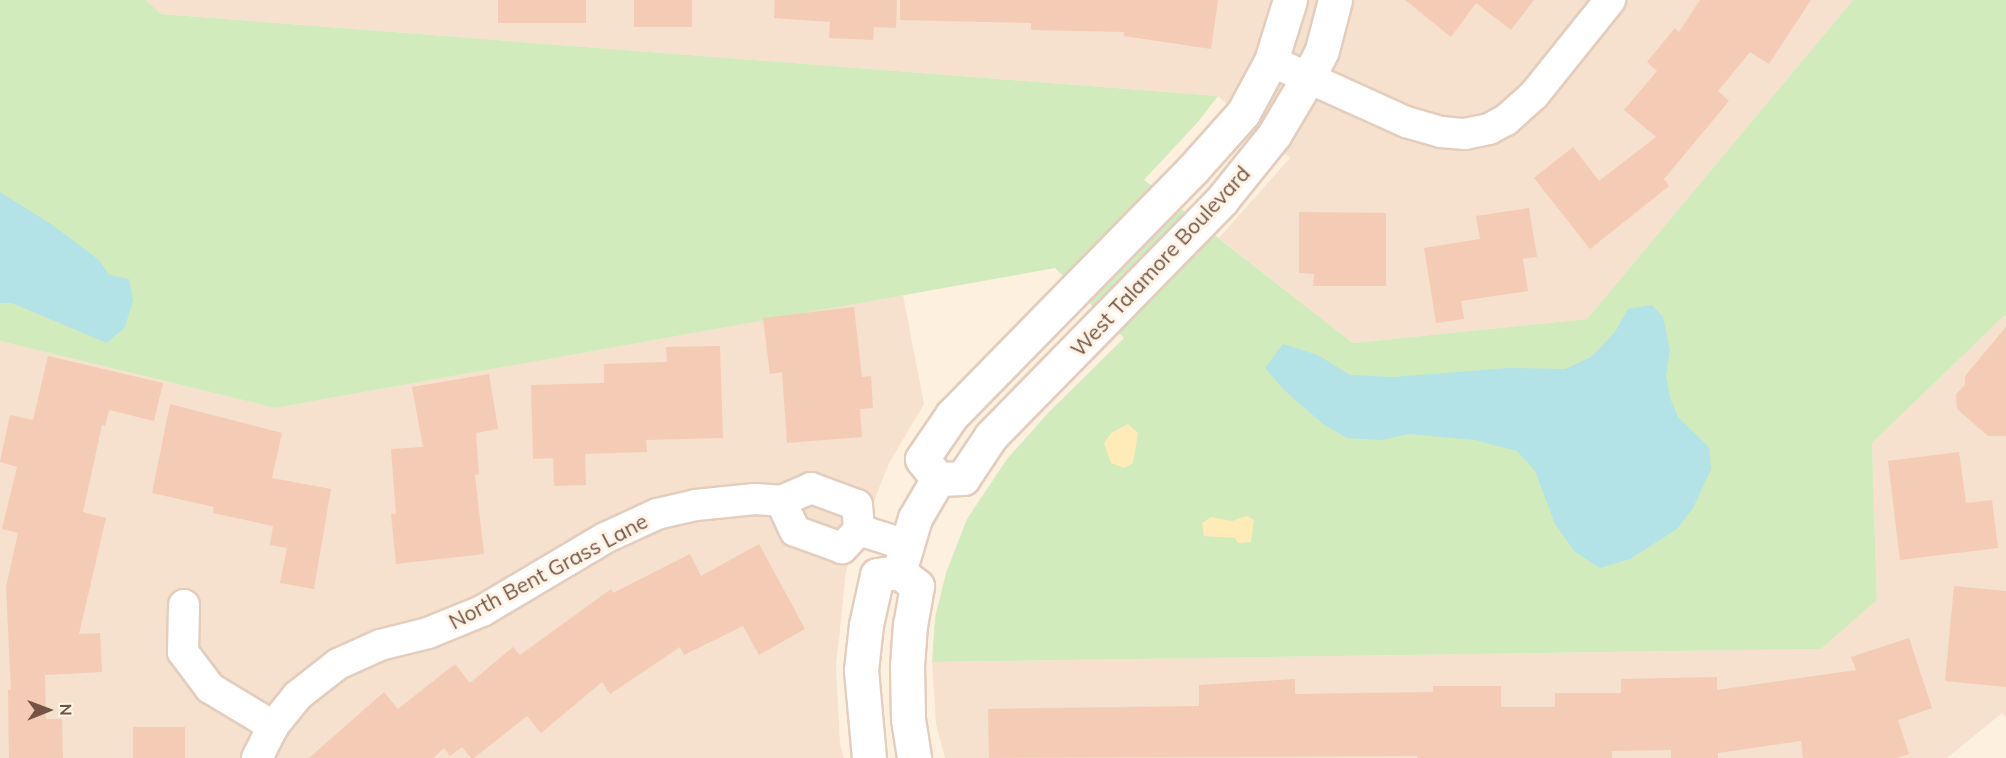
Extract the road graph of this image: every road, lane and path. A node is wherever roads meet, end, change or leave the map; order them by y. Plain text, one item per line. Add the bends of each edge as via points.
1 (1290, 0) edge
2 (1335, 0) edge
3 (1610, 0) edge
4 (1271, 61) junction
5 (1308, 78) junction
6 (938, 479) junction
7 (781, 501) junction
8 (859, 530) junction
9 (902, 559) junction
10 (184, 604) dead end
11 (273, 726) junction
12 (257, 758) edge
13 (869, 758) edge
14 (914, 758) edge

1 - 4 street, West Talamore Boulevard
2 - 5 street, West Talamore Boulevard via 1322,50
3 - 5 street via 1534,95 1506,120 1489,129 1465,134 1415,125
4 - 5 street
4 - 6 street, West Talamore Boulevard via 1243,113 1192,170 952,415 922,459
5 - 6 street, West Talamore Boulevard via 1274,135 1221,201 991,436 963,478
6 - 9 street via 915,518
7 - 8 street, North Bent Grass Lane via 811,488 857,505
7 - 8 street via 795,531 842,548
7 - 11 street, North Bent Grass Lane via 755,499 696,505 657,514 605,538 482,611 338,664 297,696
8 - 9 street
9 - 13 street via 877,575 866,625 861,670
9 - 14 street via 917,586 907,666 908,719
10 - 11 street via 183,652 210,688
11 - 12 street, North Bent Grass Lane

